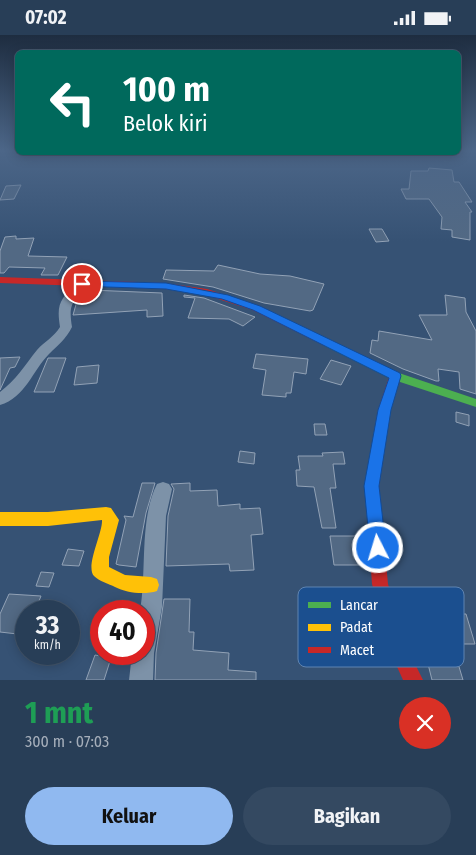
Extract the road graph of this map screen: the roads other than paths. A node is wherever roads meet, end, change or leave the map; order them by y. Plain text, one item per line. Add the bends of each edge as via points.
1 (0, 280) edge
2 (82, 284) junction
3 (395, 376) junction
4 (0, 400) edge
5 (476, 403) edge
6 (163, 489) dead end
7 (0, 519) edge
8 (151, 585) junction
9 (381, 587) edge
10 (151, 600) edge
11 (142, 665) edge
12 (407, 667) edge
13 (141, 680) edge
14 (413, 680) edge

1 - 2 street
2 - 3 street via 166,286 224,297 256,308
2 - 4 street via 65,303 66,327 59,339 43,352 17,387
3 - 5 street
3 - 9 street via 384,410 372,486
6 - 8 street via 157,516
7 - 8 street via 48,519 106,513 111,520 100,571 113,581
8 - 10 street
11 - 13 street
12 - 14 street

